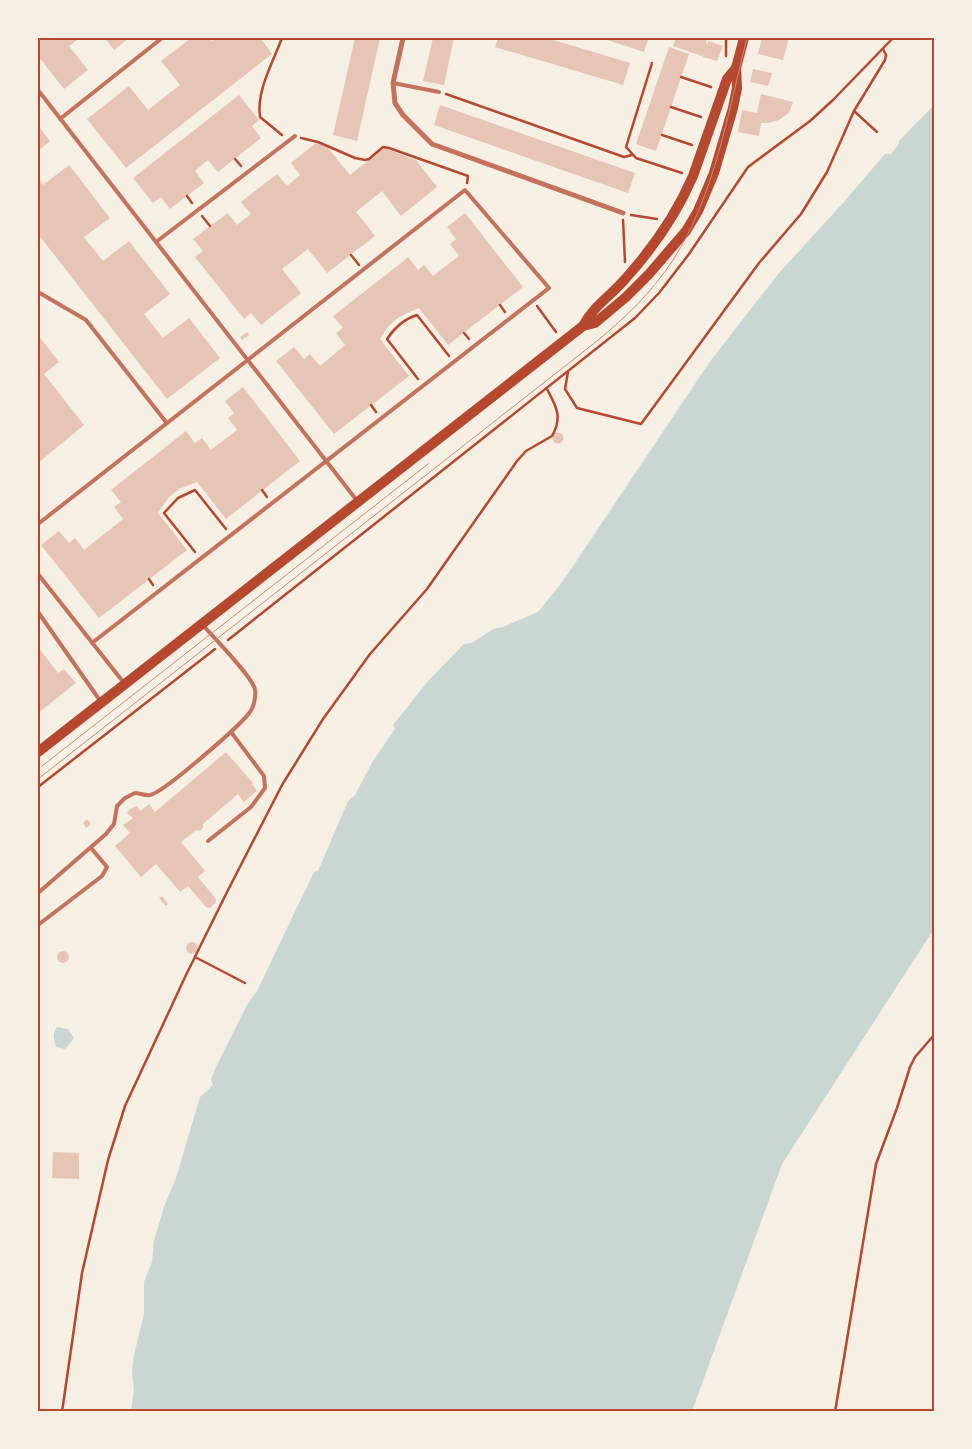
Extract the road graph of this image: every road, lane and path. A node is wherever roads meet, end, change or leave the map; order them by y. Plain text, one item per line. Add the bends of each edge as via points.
1 (162, 38) edge
2 (282, 38) edge
3 (403, 38) edge
4 (744, 38) edge
5 (893, 38) edge
6 (882, 49) junction
7 (652, 63) dead end
8 (736, 68) junction
9 (681, 77) dead end
10 (393, 83) junction
11 (38, 90) edge
12 (722, 90) junction
13 (439, 92) joint
14 (671, 107) dead end
15 (854, 111) junction
16 (60, 119) junction
17 (712, 121) junction
18 (877, 132) dead end
19 (662, 135) dead end
20 (295, 136) joint
21 (289, 141) junction
22 (703, 149) junction
23 (632, 155) junction
24 (693, 176) junction
25 (465, 190) junction
26 (622, 213) junction
27 (669, 221) junction
28 (156, 242) junction
29 (626, 279) junction
30 (38, 292) edge
31 (533, 301) junction
32 (583, 326) junction
33 (563, 341) junction
34 (247, 359) junction
35 (454, 363) junction
36 (568, 372) junction
37 (424, 386) junction
38 (547, 389) junction
39 (166, 422) junction
40 (327, 462) junction
41 (358, 502) junction
42 (38, 521) edge
43 (231, 536) junction
44 (201, 560) junction
45 (38, 574) edge
46 (38, 612) edge
47 (202, 624) junction
48 (92, 643) junction
49 (221, 645) junction
50 (124, 683) junction
51 (101, 702) junction
52 (231, 732) junction
53 (38, 752) edge
54 (38, 787) edge
55 (208, 841) dead end
56 (91, 848) junction
57 (38, 893) edge
58 (38, 925) edge
59 (195, 957) junction
60 (245, 983) dead end
61 (934, 1035) edge
62 (62, 1412) edge
63 (835, 1412) edge

1 - 16 lane
2 - 21 path via 262,91 259,109 260,117
3 - 10 street
4 - 8 main road
5 - 6 path
6 - 15 path via 885,60
6 - 36 path via 834,100 748,167 659,294 635,318
7 - 23 path via 626,148
8 - 12 main road
8 - 32 main road via 737,88 714,173 686,231 626,297 595,323
9 - 12 path
10 - 13 lane
10 - 26 street via 395,103 432,144
11 - 16 lane
12 - 17 main road
13 - 23 path via 624,157
14 - 17 path
15 - 18 path
15 - 36 path via 827,172 801,214 759,263 642,424 577,408 565,389
16 - 28 lane
17 - 22 main road
19 - 22 path
20 - 21 lane
20 - 25 path via 365,160 383,147 389,148 468,176
21 - 28 lane
22 - 24 main road
23 - 24 path
24 - 27 main road
25 - 31 lane via 549,288
25 - 34 lane
26 - 27 path
26 - 29 path
27 - 29 main road
28 - 34 lane
29 - 32 main road via 589,314
30 - 39 lane via 86,320
31 - 33 path
31 - 35 lane
32 - 33 main road
33 - 41 main road
34 - 39 lane
34 - 40 lane
35 - 37 lane
35 - 37 path via 417,316 400,324 387,339
36 - 38 path
37 - 40 lane
38 - 49 path
38 - 59 path via 558,408 552,436 526,451 517,461 427,589 370,654 323,719 282,785
39 - 42 lane
40 - 41 lane
40 - 43 lane
41 - 47 main road
43 - 44 lane
43 - 44 path via 195,490 178,498 164,513
44 - 48 lane
45 - 48 lane
46 - 51 lane
47 - 49 lane
47 - 50 main road
48 - 50 lane
49 - 52 lane via 249,677 255,689 250,712
49 - 54 path
50 - 51 main road
51 - 53 main road
52 - 55 lane via 264,776 265,788 251,807
52 - 56 lane via 164,789 150,796 135,792 125,798 118,806 114,824
56 - 57 lane
56 - 58 lane via 107,867 102,876
59 - 60 path
59 - 62 path via 125,1106 115,1136 88,1242
61 - 63 path via 910,1067 876,1164

